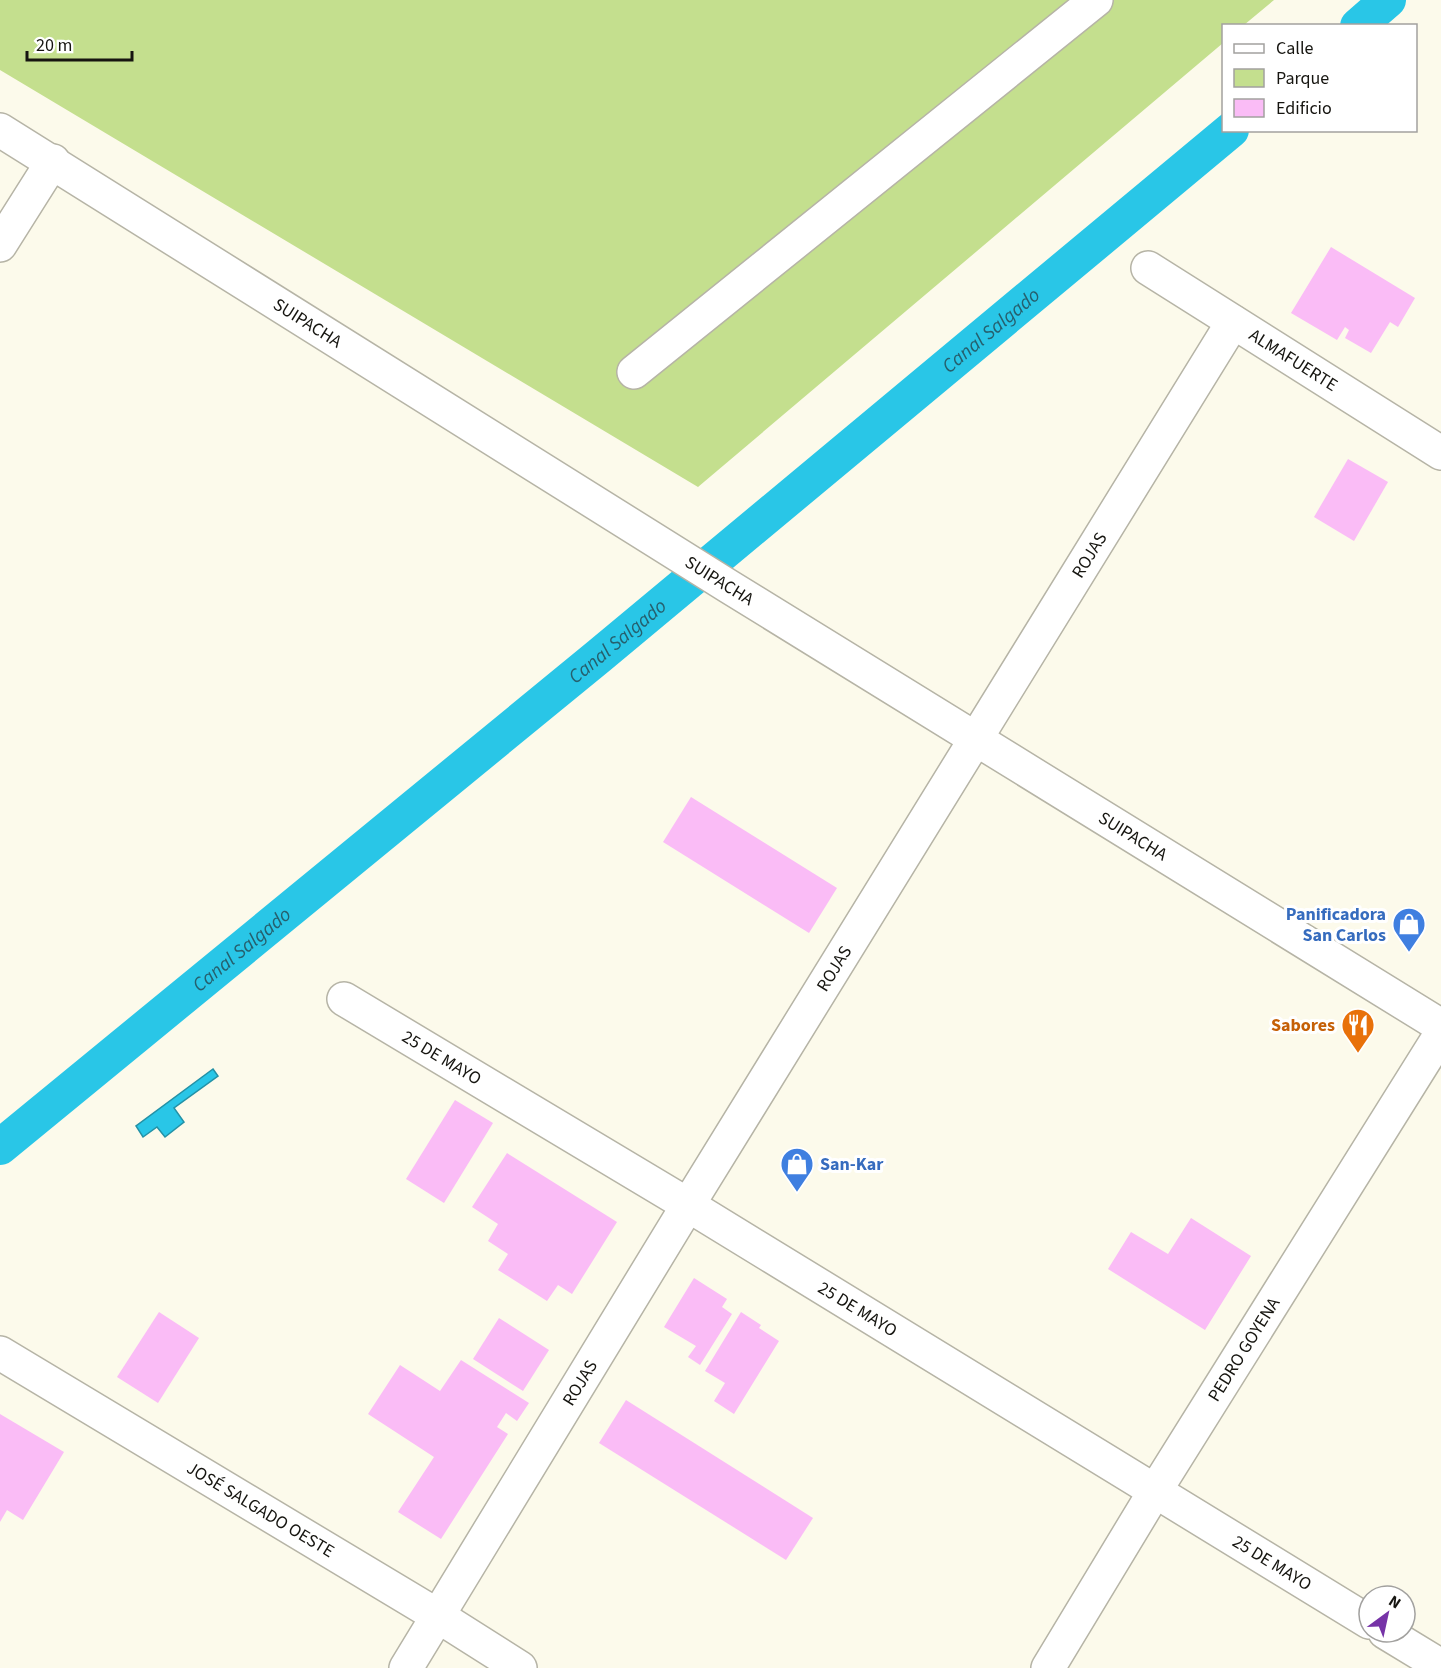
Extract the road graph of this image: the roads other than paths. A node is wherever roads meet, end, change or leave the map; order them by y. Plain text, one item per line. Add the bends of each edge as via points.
1 (1096, 0) edge
2 (0, 130) edge
3 (53, 161) junction
4 (0, 244) edge
5 (1148, 268) dead end
6 (1233, 322) junction
7 (634, 372) dead end
8 (1441, 453) edge
9 (977, 738) junction
10 (344, 999) dead end
11 (1441, 1026) edge
12 (1441, 1034) edge
13 (688, 1205) junction
14 (0, 1353) edge
15 (1155, 1491) junction
16 (1357, 1615) edge
17 (438, 1616) junction
18 (1405, 1644) edge
19 (1441, 1666) edge
20 (406, 1668) edge
21 (520, 1668) edge
22 (1048, 1668) edge

1 - 7 street
2 - 3 street, SUIPACHA
3 - 4 street
3 - 9 street, SUIPACHA
5 - 6 street, ALMAFUERTE
6 - 8 street, ALMAFUERTE
6 - 9 street, ROJAS
9 - 11 street, SUIPACHA
9 - 13 street, ROJAS
10 - 13 street, 25 DE MAYO
12 - 15 street, PEDRO GOYENA
13 - 15 street, 25 DE MAYO
13 - 17 street, ROJAS
14 - 17 street, JOSÉ SALGADO OESTE
15 - 16 street, 25 DE MAYO
15 - 22 street, PEDRO GOYENA
17 - 20 street, ROJAS
17 - 21 street, JOSÉ SALGADO OESTE
18 - 19 street

